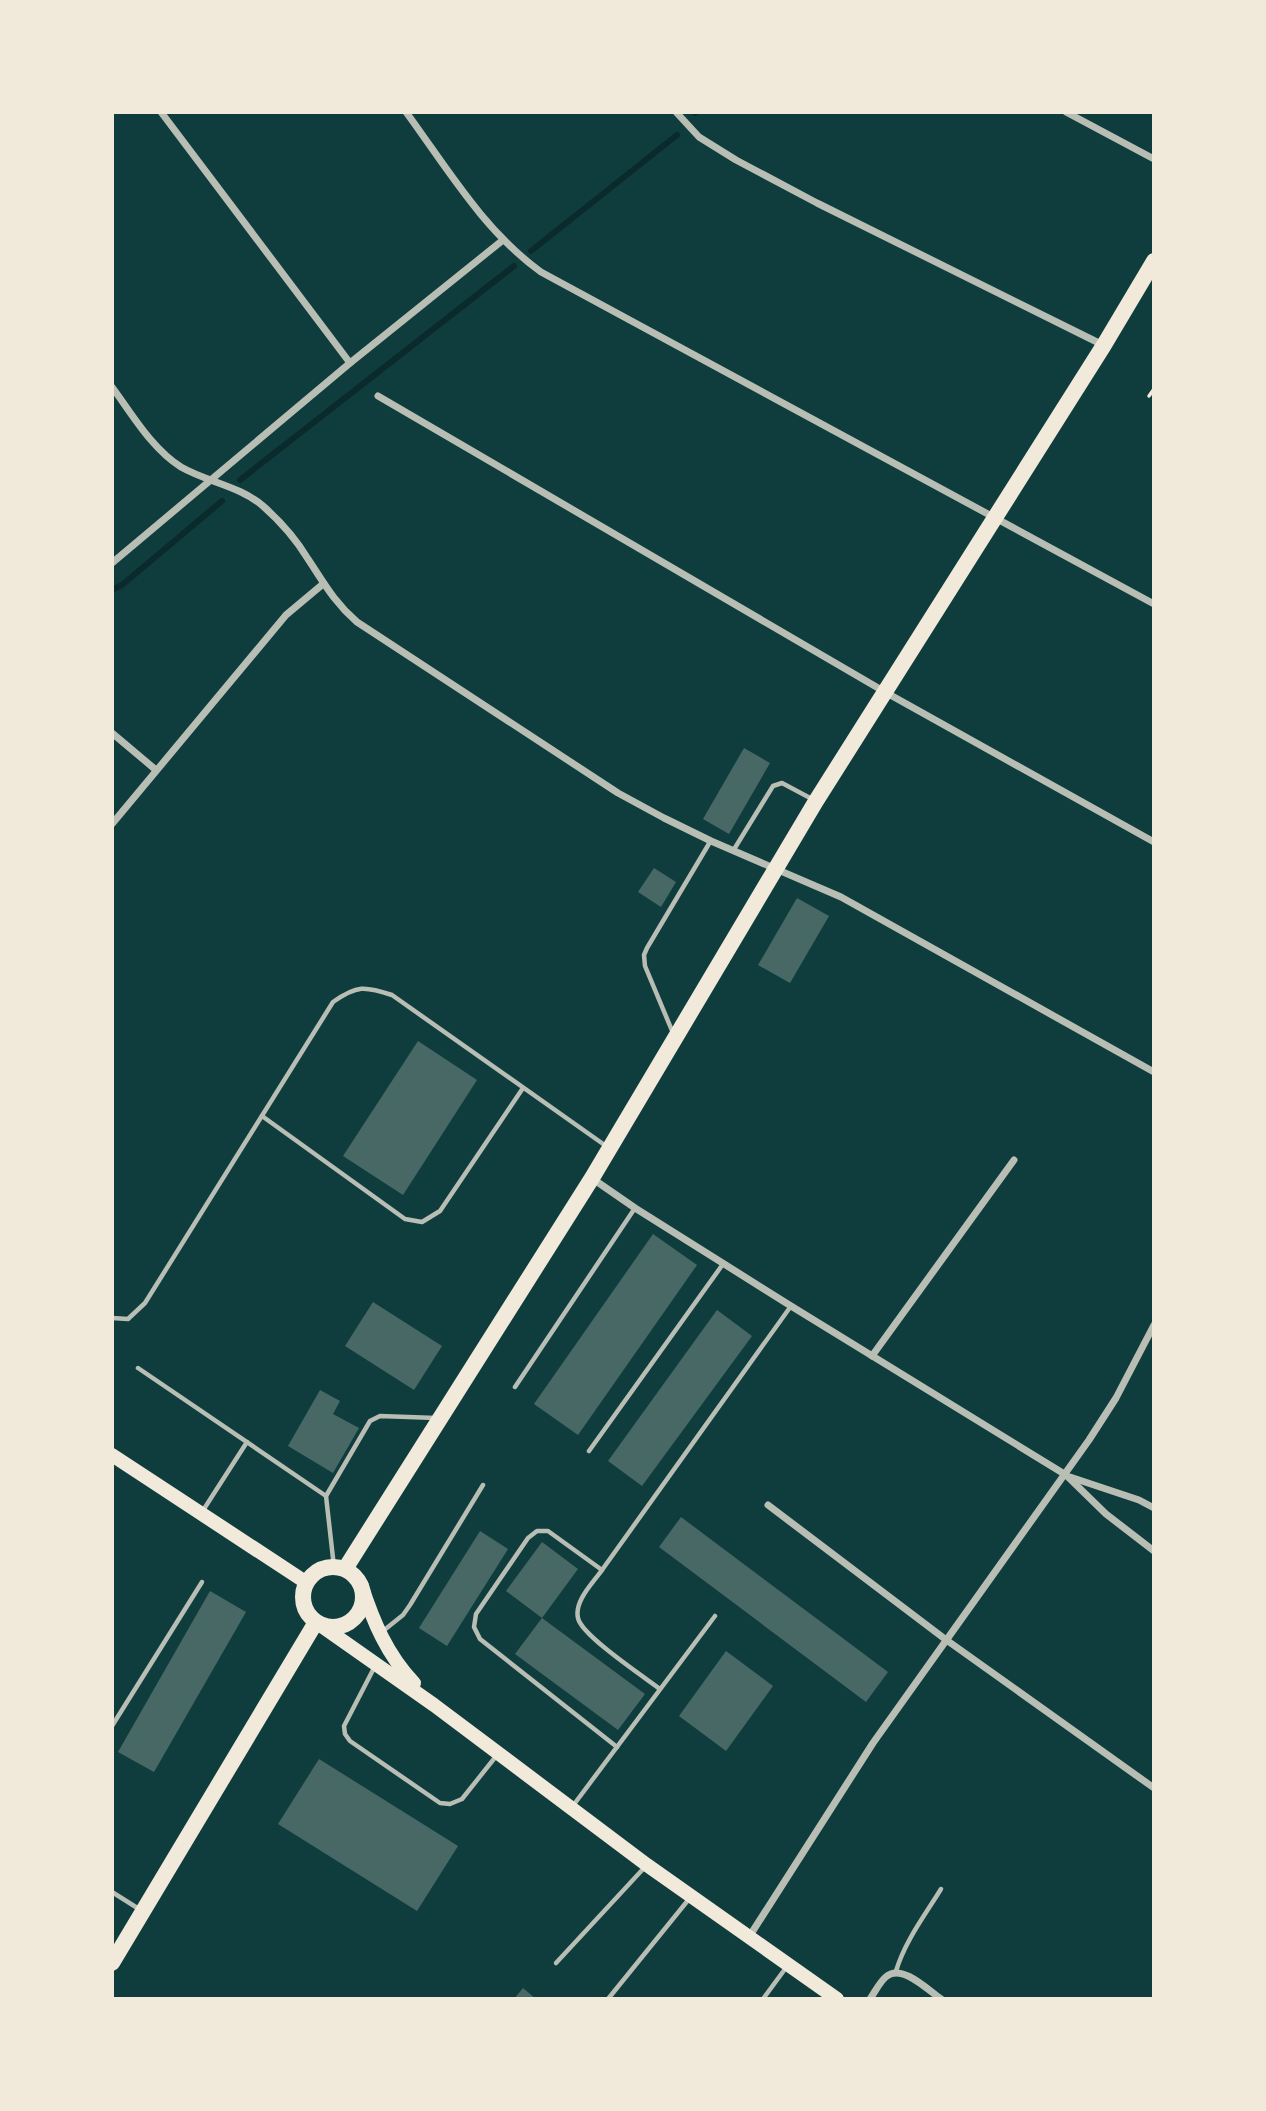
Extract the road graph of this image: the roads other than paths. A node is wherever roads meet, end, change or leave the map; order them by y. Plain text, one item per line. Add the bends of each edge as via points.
1 (161, 112) edge
2 (406, 112) edge
3 (676, 112) edge
4 (1066, 112) edge
5 (1154, 159) edge
6 (503, 240) junction
7 (1154, 261) edge
8 (1104, 345) junction
9 (350, 363) junction
10 (112, 387) edge
11 (378, 396) dead end
12 (209, 479) junction
13 (995, 519) junction
14 (112, 563) edge
15 (323, 584) junction
16 (1154, 604) edge
17 (885, 692) junction
18 (112, 733) edge
19 (156, 770) junction
20 (816, 801) junction
21 (112, 824) edge
22 (711, 841) junction
23 (1154, 842) edge
24 (733, 851) junction
25 (776, 869) junction
26 (676, 1037) junction
27 (1154, 1072) edge
28 (523, 1088) junction
29 (262, 1116) junction
30 (609, 1149) junction
31 (1014, 1160) dead end
32 (592, 1178) junction
33 (635, 1208) junction
34 (724, 1263) junction
35 (791, 1306) junction
36 (112, 1318) edge
37 (1154, 1325) edge
38 (872, 1356) junction
39 (138, 1368) dead end
40 (515, 1387) dead end
41 (440, 1418) junction
42 (247, 1442) junction
43 (589, 1451) dead end
44 (112, 1455) edge
45 (1066, 1475) junction
46 (483, 1485) dead end
47 (326, 1496) junction
48 (768, 1505) dead end
49 (1154, 1507) edge
50 (201, 1513) junction
51 (1154, 1551) edge
52 (340, 1568) junction
53 (602, 1570) junction
54 (202, 1582) dead end
55 (307, 1583) junction
56 (360, 1584) junction
57 (715, 1616) dead end
58 (316, 1622) junction
59 (380, 1634) junction
60 (945, 1639) junction
61 (376, 1664) junction
62 (660, 1689) junction
63 (434, 1705) junction
64 (112, 1726) edge
65 (617, 1747) junction
66 (498, 1754) junction
67 (1154, 1788) edge
68 (572, 1808) junction
69 (647, 1865) junction
70 (941, 1889) dead end
71 (112, 1892) edge
72 (691, 1895) junction
73 (142, 1911) junction
74 (749, 1937) junction
75 (112, 1963) edge
76 (556, 1963) dead end
77 (788, 1965) junction
78 (896, 1971) junction
79 (608, 1999) edge
80 (763, 1999) edge
81 (837, 1999) edge
82 (870, 1999) edge
83 (941, 1999) edge

1 - 9 street
2 - 6 street
3 - 8 street via 699,137 736,160
4 - 5 street
6 - 9 street
6 - 13 street via 541,272
7 - 8 highway
8 - 13 highway
9 - 12 street
10 - 12 street via 165,456
11 - 17 street
12 - 14 street
12 - 15 street via 264,507 284,526
13 - 16 street
13 - 17 highway
15 - 19 street via 286,615
15 - 22 street via 357,622 618,793
17 - 20 highway
17 - 23 street
18 - 19 street
19 - 21 street
20 - 24 lane via 782,783 773,786
20 - 25 highway
22 - 24 street
22 - 26 lane via 644,955
24 - 25 street
25 - 26 highway
25 - 27 street via 841,898
26 - 30 highway
28 - 29 lane via 392,995 369,987 350,989 333,1002
28 - 29 lane via 440,1210 422,1222 405,1219
28 - 30 lane
29 - 36 lane via 145,1303 128,1319
30 - 32 highway
31 - 38 street
32 - 33 street
32 - 41 highway
33 - 34 street
33 - 40 lane
34 - 35 street
34 - 43 lane
35 - 38 street
35 - 53 lane
37 - 45 street via 1116,1398
38 - 45 street
39 - 42 lane
41 - 47 lane via 380,1416 370,1421
41 - 52 highway
42 - 47 lane
42 - 50 lane
44 - 50 main road
45 - 49 street
45 - 51 street
45 - 60 street
46 - 59 lane via 410,1605
47 - 52 lane
48 - 60 street
50 - 55 main road
52 - 55 highway via 323,1568
52 - 56 highway
53 - 62 lane via 580,1602 578,1618 586,1633
53 - 65 lane via 548,1531 537,1531 476,1614 474,1627 481,1639
54 - 64 lane
55 - 58 highway via 304,1604
56 - 58 highway via 362,1606 357,1616 338,1627
56 - 59 main road
57 - 62 lane
58 - 61 main road
58 - 73 highway
59 - 63 main road via 401,1670
60 - 67 street
60 - 74 street
61 - 63 main road
61 - 66 lane via 344,1726 350,1741 439,1803 450,1804 462,1799
62 - 65 lane
63 - 66 main road
65 - 68 lane
66 - 68 main road
68 - 69 main road
69 - 72 main road
69 - 76 lane
70 - 78 lane
71 - 73 lane
72 - 74 main road
72 - 79 lane
73 - 75 highway
74 - 77 main road
77 - 80 lane
77 - 81 main road
78 - 82 street via 886,1976
78 - 83 street

